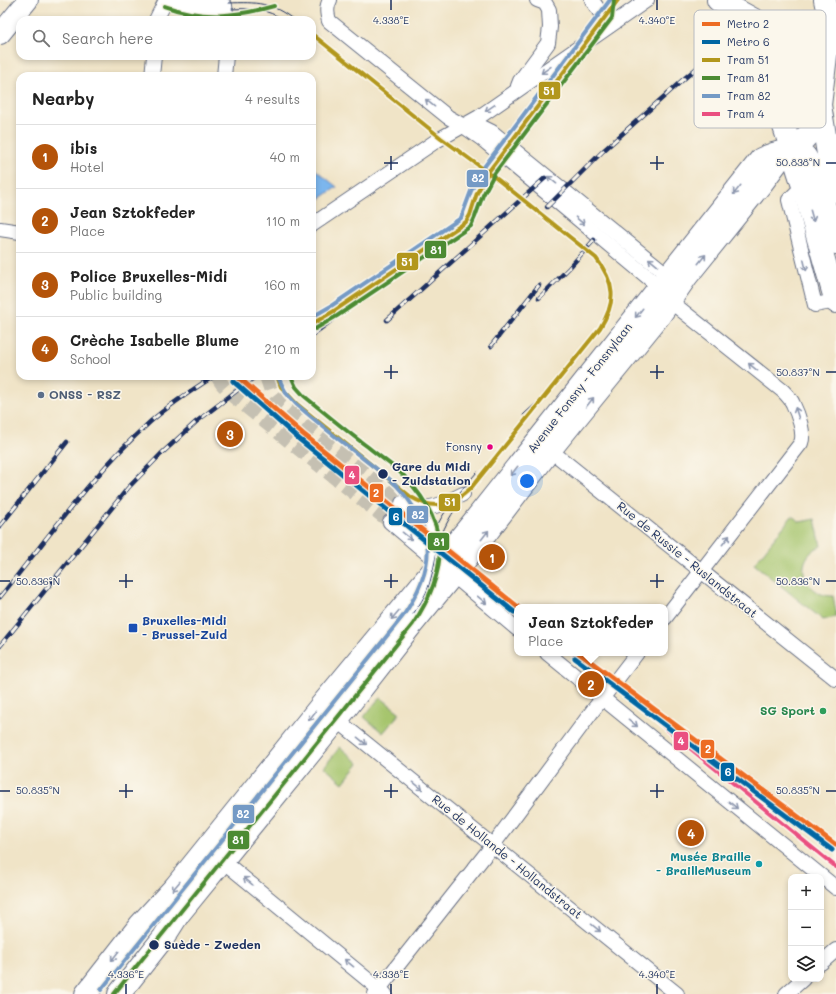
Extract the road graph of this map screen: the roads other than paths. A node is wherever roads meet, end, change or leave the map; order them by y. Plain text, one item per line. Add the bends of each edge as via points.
1 (28, 0) edge
2 (166, 0) edge
3 (175, 0) edge
4 (330, 0) edge
5 (537, 0) edge
6 (592, 0) edge
7 (647, 0) edge
8 (718, 0) edge
9 (825, 0) edge
10 (227, 9) edge
11 (736, 10) edge
12 (158, 16) edge
13 (609, 26) junction
14 (0, 34) edge
15 (826, 56) edge
16 (154, 60) edge
17 (226, 60) edge
18 (152, 72) edge
19 (224, 72) edge
20 (518, 89) junction
21 (462, 125) junction
22 (785, 128) edge
23 (814, 128) edge
24 (824, 128) edge
25 (792, 152) junction
26 (836, 191) edge
27 (316, 222) edge
28 (0, 229) edge
29 (16, 231) edge
30 (836, 243) edge
31 (633, 246) junction
32 (623, 257) junction
33 (665, 289) junction
34 (836, 302) edge
35 (544, 445) junction
36 (463, 494) dead end
37 (418, 517) junction
38 (390, 522) tunnel mouth
39 (440, 529) dead end
40 (440, 566) junction
41 (702, 571) junction
42 (668, 614) edge
43 (514, 627) edge
44 (551, 656) edge
45 (636, 656) edge
46 (836, 679) edge
47 (602, 698) junction
48 (337, 720) junction
49 (493, 845) junction
50 (221, 863) junction
51 (192, 866) junction
52 (836, 888) edge
53 (836, 950) edge
54 (824, 960) edge
55 (800, 982) edge
56 (380, 992) edge
57 (86, 994) edge
58 (119, 994) edge
59 (677, 994) edge
60 (786, 994) edge

1 - 14 main road
2 - 12 street
3 - 10 street
21 -> 4 street via 448,117 329,21 327,5
5 - 20 street via 544,3 549,10 548,43 520,81
6 - 13 street
7 - 13 street
8 - 11 main road
9 - 15 main road via 830,23
13 -> 20 street
16 - 18 street
17 - 19 street
20 -> 21 street via 479,117
21 - 27 street
31 -> 21 street via 492,132 478,125
21 -> 32 street
22 - 25 main road
23 - 25 main road
24 - 26 main road
25 - 30 main road via 805,156 814,172
33 -> 25 main road via 687,276 779,160
25 -> 33 main road via 777,152 761,159
25 -> 34 main road
28 - 29 street
31 - 32 street
33 -> 31 street via 665,273
32 - 33 street
33 - 35 main road, Avenue Fonsny - Fonsnylaan
41 -> 33 street via 803,438 797,413 783,391
35 - 40 main road, Avenue Fonsny - Fonsnylaan
35 - 41 street, Rue de Russie - Ruslandstraat
36 - 37 street via 422,509 402,503
37 - 39 street
37 - 40 street via 426,526
38 -> 40 street
40 -> 43 street
40 - 48 main road, Avenue Fonsny - Fonsnylaan via 368,679
40 -> 51 main road, Avenue Fonsny - Fonsnylaan via 319,708
41 - 42 street
41 - 46 street, Rue de Russie - Ruslandstraat
44 - 47 street
45 - 47 street
47 - 49 street
47 -> 52 street
48 -> 49 street, Rue de Hollande - Hollandstraat
48 - 50 main road, Avenue Fonsny - Fonsnylaan
49 - 56 street
49 -> 59 street, Rue de Hollande - Hollandstraat
50 - 51 street
56 -> 50 street via 232,868
50 - 58 main road, Avenue Fonsny - Fonsnylaan
51 -> 57 main road, Avenue Fonsny - Fonsnylaan via 140,925
53 - 54 street
55 - 60 street

